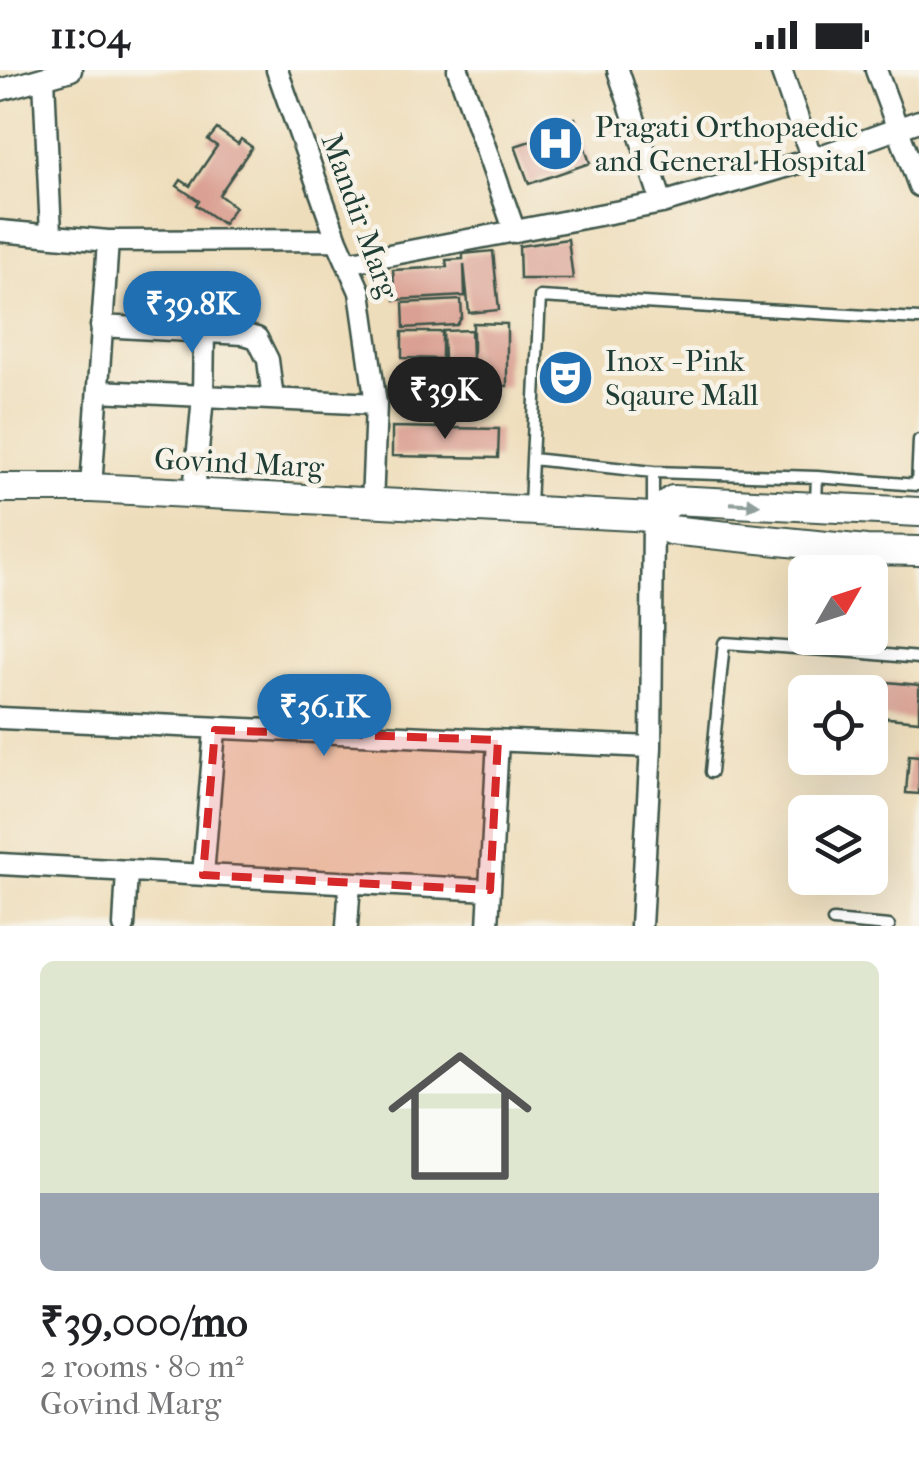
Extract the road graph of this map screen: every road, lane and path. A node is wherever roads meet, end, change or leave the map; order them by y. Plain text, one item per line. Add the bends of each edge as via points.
1 (71, 70) edge
2 (277, 70) edge
3 (458, 70) edge
4 (618, 70) edge
5 (780, 70) edge
6 (876, 70) edge
7 (44, 78) junction
8 (0, 90) edge
9 (919, 121) edge
10 (896, 129) junction
11 (812, 159) junction
12 (919, 186) edge
13 (662, 204) junction
14 (0, 231) edge
15 (515, 232) junction
16 (51, 234) junction
17 (108, 240) junction
18 (338, 240) junction
19 (348, 262) junction
20 (919, 319) edge
21 (101, 326) junction
22 (204, 331) junction
23 (98, 391) junction
24 (203, 397) junction
25 (273, 399) junction
26 (376, 404) junction
27 (919, 440) edge
28 (532, 459) junction
29 (653, 472) junction
30 (816, 477) junction
31 (0, 488) edge
32 (91, 488) junction
33 (194, 492) junction
34 (917, 503) edge
35 (372, 505) junction
36 (816, 507) junction
37 (530, 512) junction
38 (653, 517) junction
39 (919, 551) edge
40 (827, 555) edge
41 (888, 557) edge
42 (788, 647) edge
43 (886, 655) edge
44 (919, 658) edge
45 (0, 718) edge
46 (215, 730) junction
47 (498, 740) junction
48 (651, 747) junction
49 (711, 772) dead end
50 (0, 864) edge
51 (127, 871) junction
52 (203, 875) junction
53 (350, 883) junction
54 (490, 890) junction
55 (833, 921) dead end
56 (124, 926) edge
57 (346, 926) edge
58 (488, 926) edge
59 (642, 926) edge
60 (889, 926) edge

1 - 7 street
2 - 18 street, Mandir Marg
3 - 15 street
4 - 13 street
5 - 11 street
6 - 10 street
7 - 8 street
7 - 16 street
9 - 10 street
10 - 11 street
10 - 12 street
11 - 13 street
13 - 15 street
14 - 16 street
15 - 19 street
16 - 17 street
17 - 18 street
17 - 21 street
18 - 19 street, Mandir Marg
19 - 26 street, Mandir Marg via 360,292
20 - 28 lane via 540,297
21 - 22 street
21 - 23 street
22 - 24 street
22 - 25 street via 257,338 268,360
23 - 24 street
23 - 32 street
24 - 25 street
24 - 33 street
25 - 26 street
26 - 35 street, Mandir Marg
27 - 34 lane
28 - 29 lane
28 - 37 lane
29 - 30 lane
29 - 38 lane
30 - 34 lane
30 - 36 lane
31 - 32 street, Govind Marg
32 - 33 street, Govind Marg
33 - 35 street, Govind Marg
34 - 36 street, Govind Marg
35 - 37 street, Govind Marg
38 -> 36 street, Govind Marg via 673,500
37 - 38 street, Govind Marg
38 - 40 street, Govind Marg via 670,530
38 - 48 street
39 - 41 street, Govind Marg
42 - 49 lane via 724,643
43 - 44 lane
45 - 46 street
46 - 47 street
46 - 52 street
47 - 48 street
47 - 54 street
48 - 59 street
50 - 51 street
51 - 52 street
51 - 56 street
52 - 53 street
53 - 54 street
53 - 57 street
54 - 58 street
55 - 60 lane

